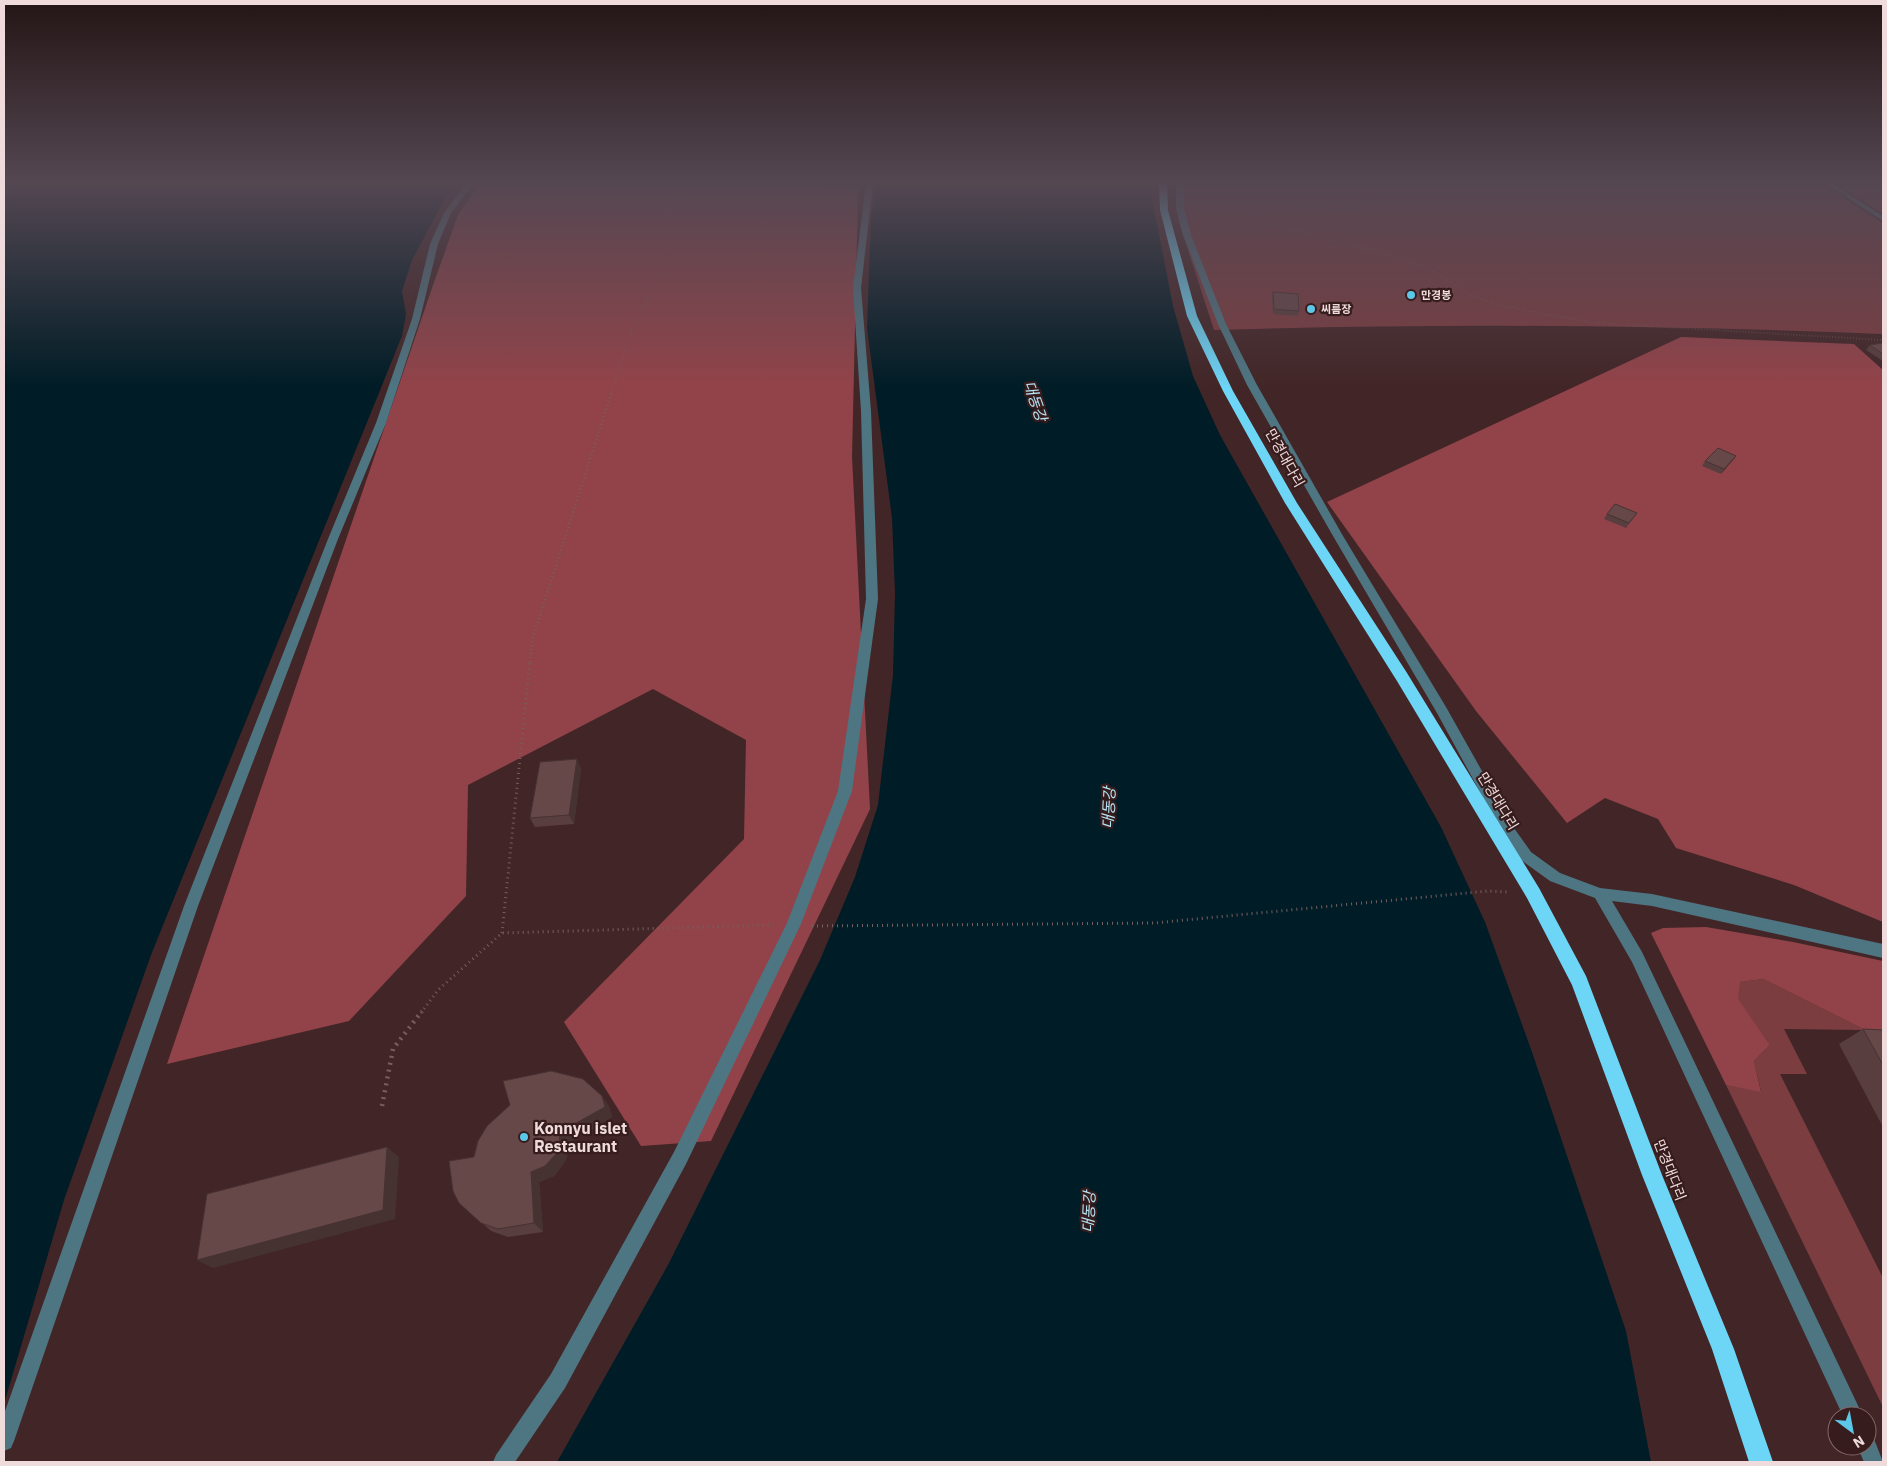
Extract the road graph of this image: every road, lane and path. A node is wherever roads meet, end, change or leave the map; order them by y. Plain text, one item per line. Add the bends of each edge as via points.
1 (432, 251) edge
2 (664, 251) edge
3 (861, 251) edge
4 (1175, 251) edge
5 (1193, 251) edge
6 (1376, 251) edge
7 (1883, 340) edge
8 (1488, 891) dead end
9 (1600, 894) junction
10 (794, 924) junction
11 (502, 933) junction
12 (1883, 951) edge
13 (382, 1106) dead end
14 (1848, 1406) edge
15 (4, 1441) edge
16 (503, 1462) edge
17 (1761, 1462) edge

1 - 15 street via 416,319 381,423 329,548 191,906
2 - 11 path via 661,272 632,330 533,637
3 - 10 street via 856,288 866,411 872,599 845,791
4 - 17 highway, 만경대다리 via 1192,316 1228,391 1291,503 1534,893 1580,982 1652,1175 1723,1349
5 - 9 street via 1222,324 1252,385 1442,710 1509,832 1526,856 1555,877
6 - 7 path via 1435,272 1471,295 1499,305 1596,323
8 - 10 path via 1154,923 825,927
9 - 12 street via 1652,900
9 - 14 street via 1637,957
10 - 11 path
10 - 16 street via 680,1158 558,1381
11 - 13 path via 438,990 393,1049

